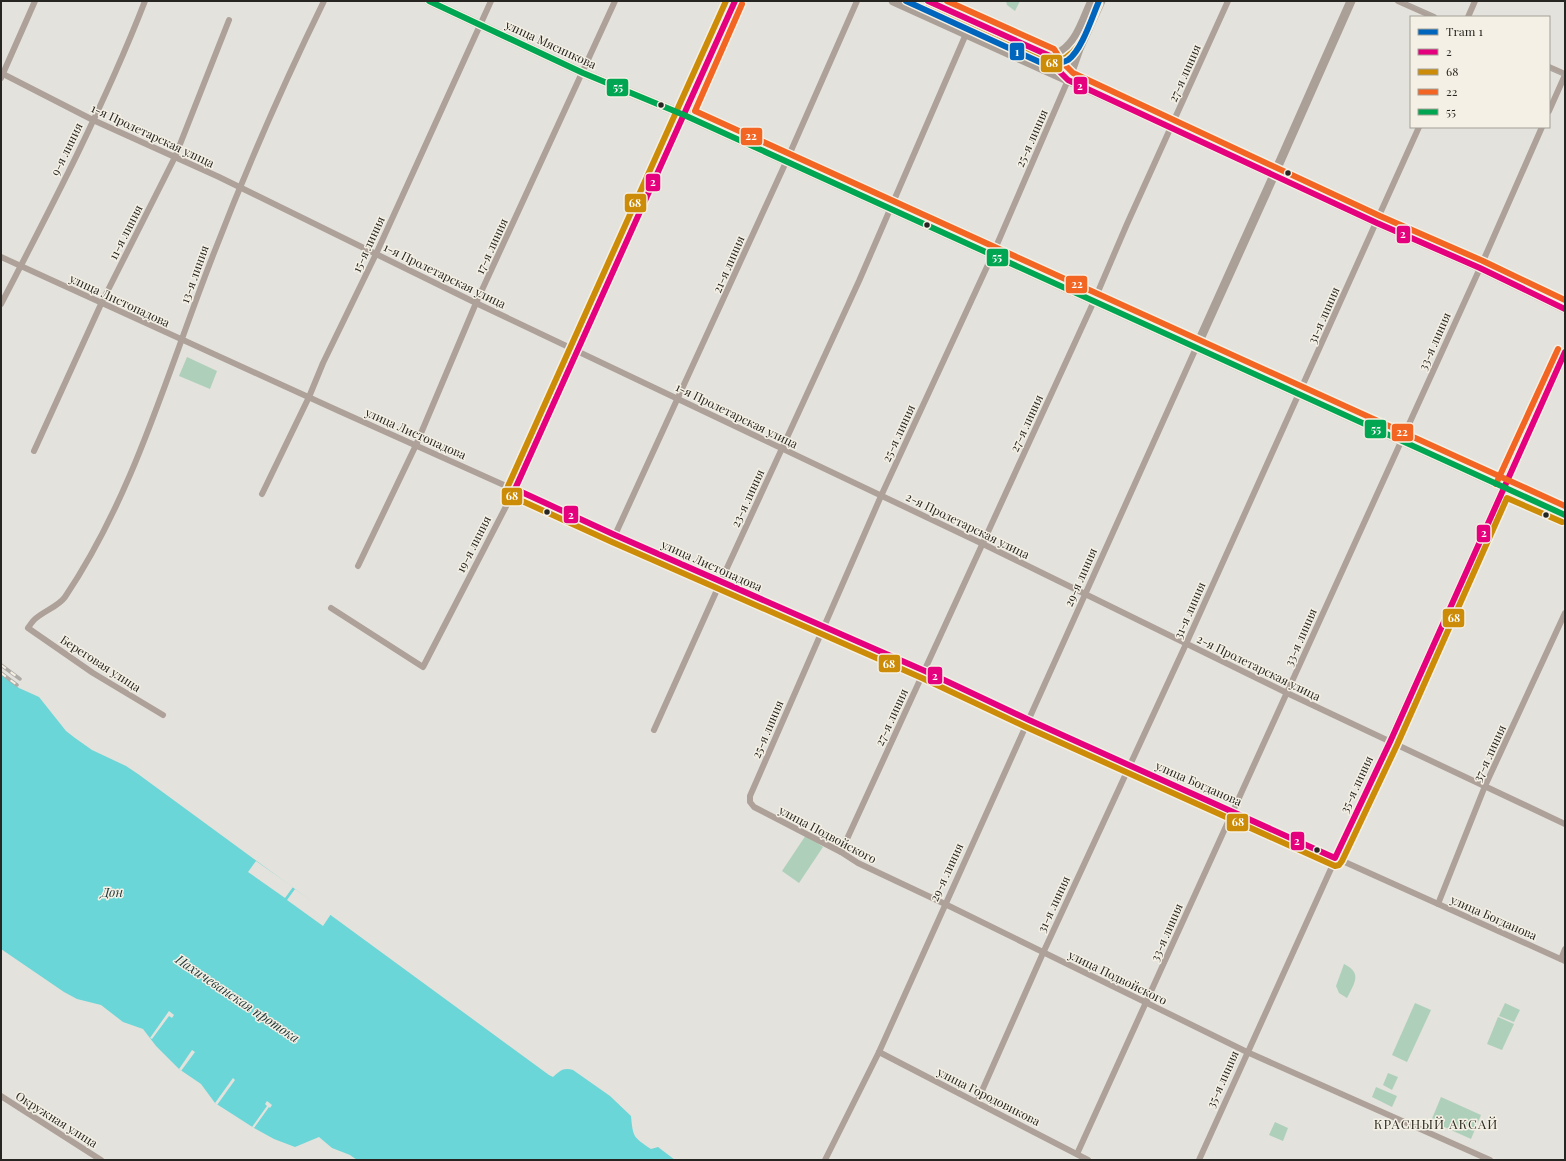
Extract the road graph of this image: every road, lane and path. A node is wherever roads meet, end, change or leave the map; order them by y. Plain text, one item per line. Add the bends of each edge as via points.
1 (35, 1) edge
2 (145, 1) edge
3 (324, 1) edge
4 (429, 1) edge
5 (491, 1) edge
6 (615, 1) edge
7 (735, 1) edge
8 (857, 1) edge
9 (893, 1) edge
10 (928, 1) edge
11 (1092, 1) edge
12 (1101, 1) edge
13 (1228, 1) edge
14 (1351, 1) edge
15 (1398, 1) edge
16 (1476, 1) edge
17 (1432, 16) edge
18 (1468, 16) edge
19 (229, 20) dead end
20 (480, 25) junction
21 (966, 34) junction
22 (1050, 56) junction
23 (1550, 68) edge
24 (583, 73) junction
25 (2, 75) edge
26 (1565, 75) edge
27 (1068, 80) junction
28 (1550, 109) edge
29 (684, 115) junction
30 (93, 120) junction
31 (1171, 127) junction
32 (1419, 128) edge
33 (1542, 128) edge
34 (176, 157) junction
35 (786, 162) junction
36 (1274, 175) junction
37 (240, 188) junction
38 (891, 209) junction
39 (1377, 223) junction
40 (376, 254) junction
41 (992, 256) junction
42 (1, 257) edge
43 (20, 266) junction
44 (1480, 268) junction
45 (1094, 301) junction
46 (476, 303) junction
47 (1, 304) edge
48 (101, 304) junction
49 (1565, 308) edge
50 (181, 340) junction
51 (1196, 348) junction
52 (577, 350) junction
53 (1565, 352) edge
54 (1299, 395) junction
55 (309, 397) junction
56 (678, 399) junction
57 (1401, 441) junction
58 (416, 445) junction
59 (782, 449) junction
60 (34, 451) dead end
61 (1503, 487) junction
62 (515, 489) junction
63 (262, 494) dead end
64 (880, 496) junction
65 (1565, 515) edge
66 (615, 535) junction
67 (983, 544) junction
68 (358, 566) dead end
69 (721, 581) junction
70 (1086, 594) junction
71 (331, 608) dead end
72 (1565, 613) edge
73 (823, 625) junction
74 (28, 628) joint
75 (1186, 644) junction
76 (925, 671) junction
77 (1287, 693) junction
78 (163, 715) dead end
79 (1029, 720) junction
80 (654, 730) dead end
81 (1390, 742) junction
82 (1130, 765) junction
83 (1485, 786) junction
84 (750, 796) joint
85 (1233, 811) junction
86 (1565, 824) edge
87 (841, 852) junction
88 (1335, 858) junction
89 (945, 904) junction
90 (1438, 904) junction
91 (1565, 949) edge
92 (1043, 953) junction
93 (1563, 960) edge
94 (1147, 1002) junction
95 (879, 1052) junction
96 (1248, 1052) junction
97 (1, 1096) edge
98 (977, 1102) junction
99 (1077, 1154) junction
100 (101, 1160) edge
101 (824, 1160) edge
102 (1088, 1160) edge
103 (1199, 1160) edge
104 (1490, 1160) edge

1 - 25 street
2 - 30 street, 9-я линия via 126,50
3 - 37 street, 13-я линия via 288,75
4 - 20 main road, улица Мясникова
5 - 20 street, 15-я линия
6 - 24 street, 17-я линия
7 - 29 main road, 19-я линия
8 - 35 street, 21-я линия
9 - 21 main road
10 - 22 main road
11 - 22 main road via 1068,46 1062,52
12 - 27 main road
13 - 31 street, 27-я линия
14 - 36 main road, 29-я линия
15 - 17 street
16 - 18 street
19 - 34 street, 11-я линия
20 - 24 main road, улица Мясникова
20 - 40 street, 15-я линия
21 - 27 main road
21 - 38 street, 23-я линия
22 - 27 main road via 1056,68
23 - 26 street
24 - 29 main road, улица Мясникова
24 - 46 street, 17-я линия
25 - 30 street, 1-я Пролетарская улица
26 - 28 street
27 - 31 main road
27 - 41 street, 25-я линия
29 - 35 main road, улица Мясникова
29 - 52 street, 19-я линия
30 - 34 street, 1-я Пролетарская улица
30 - 43 street, 9-я линия
31 - 36 main road
31 - 45 street, 27-я линия
32 - 39 street, 31-я линия
33 - 44 street, 33-я линия
34 - 37 street, 1-я Пролетарская улица
34 - 48 street, 11-я линия
35 - 38 main road, улица Мясникова
35 - 56 street, 21-я линия
36 - 39 main road
36 - 51 main road, 29-я линия
37 - 40 street, 1-я Пролетарская улица
37 - 50 street, 13-я линия
38 - 41 main road, улица Мясникова
38 - 59 street, 23-я линия
39 - 44 main road
39 - 54 street, 31-я линия
40 - 46 street, 1-я Пролетарская улица
40 - 55 street, 15-я линия
41 - 45 main road, улица Мясникова
41 - 64 street, 25-я линия
42 - 43 street, улица Листопадова
43 - 47 street, 9-я линия
43 - 48 street, улица Листопадова
44 - 49 main road
44 - 57 street, 33-я линия
45 - 51 main road, улица Мясникова
45 - 67 street, 27-я линия
46 - 52 street, 1-я Пролетарская улица
46 - 58 street, 17-я линия
48 - 50 street, улица Листопадова
48 - 60 street, 11-я линия
50 - 55 street, улица Листопадова
50 - 74 street, 13-я линия via 121,496 88,562 64,599 35,619
51 - 54 main road, улица Мясникова
51 - 70 street, 29-я линия
52 - 56 street, 1-я Пролетарская улица
52 - 62 street, 19-я линия
53 - 61 main road, 35-я линия
54 - 57 main road, улица Мясникова
54 - 75 street, 31-я линия
55 - 58 street, улица Листопадова
55 - 63 street, 15-я линия
56 - 59 street, 1-я Пролетарская улица
56 - 66 street, 21-я линия
57 - 61 main road, улица Мясникова
57 - 77 street, 33-я линия
58 - 62 street, улица Листопадова
58 - 68 street, 17-я линия
59 - 64 street, 1-я Пролетарская улица
59 - 69 street, 23-я линия
61 - 65 main road, улица Мясникова
61 - 81 street, 35-я линия
62 - 66 street, улица Листопадова
62 - 71 street, 19-я линия via 423,668
64 - 67 street, 2-я Пролетарская улица
64 - 73 street, 25-я линия
66 - 69 street, улица Листопадова
67 - 70 street, 2-я Пролетарская улица
67 - 76 street, 27-я линия
69 - 73 street, улица Листопадова
69 - 80 street, 23-я линия
70 - 75 street, 2-я Пролетарская улица
70 - 79 street, 29-я линия
72 - 83 street, 37-я линия
73 - 76 street, улица Богданова
73 - 84 street, 25-я линия
74 - 78 street, Береговая улица via 93,673
75 - 77 street, 2-я Пролетарская улица
75 - 82 street, 31-я линия
76 - 79 street, улица Богданова
76 - 87 street, 27-я линия
77 - 81 street, 2-я Пролетарская улица
77 - 85 street, 33-я линия
79 - 82 street, улица Богданова
79 - 89 street, 29-я линия
81 - 83 street, 2-я Пролетарская улица
81 - 88 street, 35-я линия
82 - 85 street, улица Богданова
82 - 92 street, 31-я линия
83 - 86 street, 2-я Пролетарская улица
83 - 90 street, 37-я линия
84 - 87 street, улица Подвойского via 750,802 754,807
85 - 88 street, улица Богданова
85 - 94 street, 33-я линия
87 - 89 street, улица Подвойского via 858,863
88 - 90 street, улица Богданова
88 - 96 street, 35-я линия
89 - 92 street, улица Подвойского
89 - 95 street, 29-я линия
90 - 93 street, улица Богданова
91 - 93 street
92 - 94 street, улица Подвойского
92 - 98 street, 31-я линия
94 - 96 street, улица Подвойского
94 - 99 street, 33-я линия
95 - 98 street, улица Городовикова
95 - 101 street, 29-я линия
96 - 103 street, 35-я линия
96 - 104 street, улица Подвойского
97 - 100 street, Окружная улица
98 - 99 street, улица Городовикова
99 - 102 street, улица Городовикова

